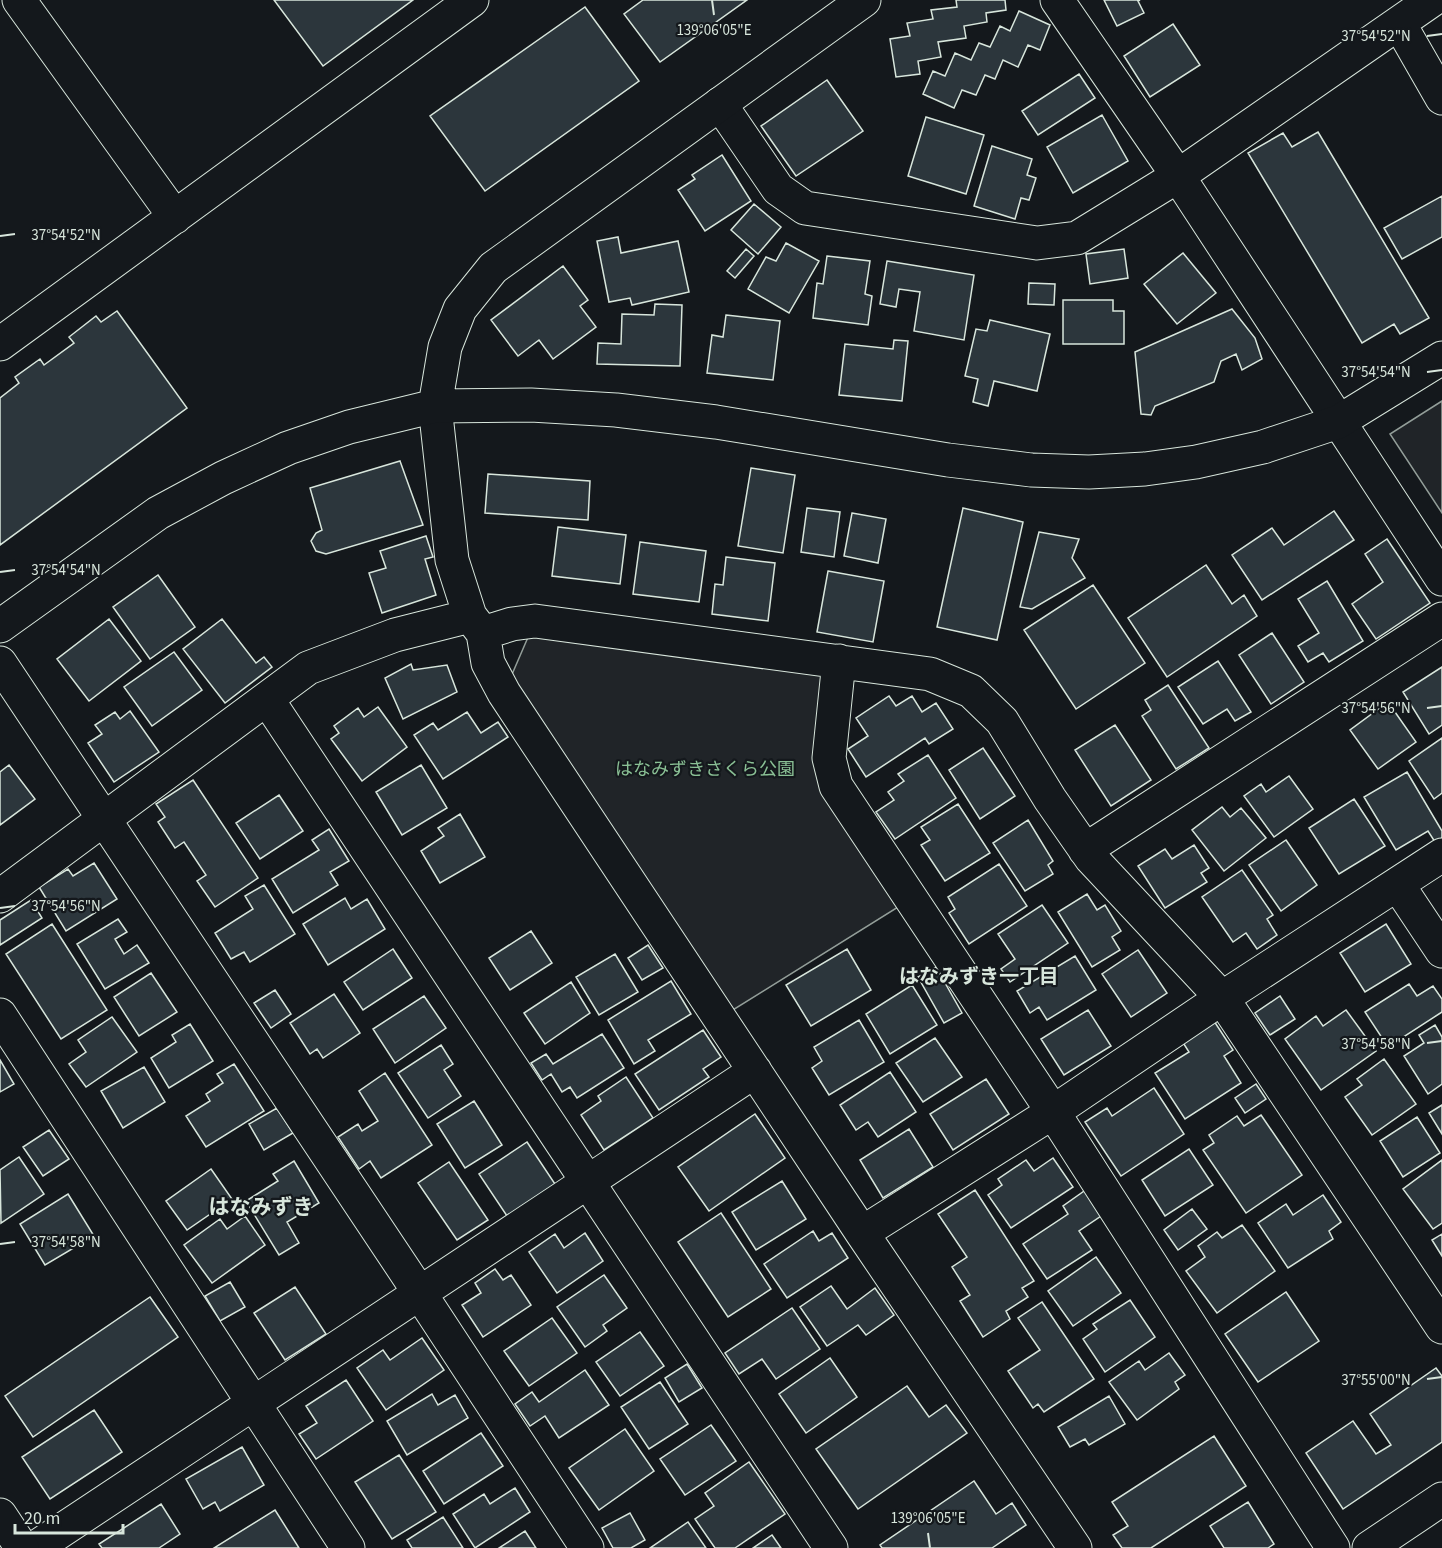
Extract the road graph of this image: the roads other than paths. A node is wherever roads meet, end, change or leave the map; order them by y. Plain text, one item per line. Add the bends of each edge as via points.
1 (19, 0) edge
2 (472, 0) edge
3 (864, 0) edge
4 (1058, 0) edge
5 (1432, 0) edge
6 (1399, 23) junction
7 (1442, 99) edge
8 (720, 104) junction
9 (1178, 176) junction
10 (176, 217) junction
11 (0, 344) edge
12 (1442, 358) edge
13 (435, 406) junction
14 (1338, 422) junction
15 (1442, 579) edge
16 (1442, 619) edge
17 (476, 624) junction
18 (0, 626) edge
19 (839, 661) junction
20 (0, 663) edge
21 (267, 699) junction
22 (104, 820) junction
23 (1085, 850) junction
24 (1442, 855) edge
25 (1398, 885) junction
26 (0, 896) edge
27 (1442, 951) edge
28 (1222, 998) junction
29 (0, 1015) edge
30 (755, 1071) junction
31 (1053, 1112) junction
32 (587, 1181) junction
33 (862, 1233) junction
34 (419, 1292) junction
35 (1442, 1327) edge
36 (253, 1403) junction
37 (1442, 1499) edge
38 (0, 1515) edge
39 (22, 1548) edge
40 (35, 1548) edge
41 (348, 1548) edge
42 (588, 1548) edge
43 (831, 1548) edge
44 (1076, 1548) edge
45 (1333, 1548) edge
46 (1369, 1548) edge

1 - 10 street
2 - 10 street
3 - 8 street
4 - 9 street
5 - 6 street
6 - 7 street
6 - 9 street
8 - 9 street via 778,189 805,208 1037,243 1077,238
8 - 13 street via 493,268 460,309 445,346
9 - 14 street
10 - 11 street
12 - 14 street
13 - 14 street via 531,405 616,410 716,422 948,460 1089,472 1196,462 1263,447
13 - 17 street via 452,560
13 - 18 street via 288,448 223,478 158,513
14 - 15 street
16 - 23 street
17 - 19 street via 535,621
17 - 21 street via 395,635 308,668
17 - 30 street via 488,663 504,693
19 - 23 street via 930,674 972,691 1002,721
19 - 31 street via 829,758 836,786
20 - 22 street
21 - 22 street
21 - 32 street
22 - 26 street
22 - 34 street
23 - 28 street
24 - 25 street
25 - 27 street
25 - 28 street
28 - 31 street
28 - 35 street
29 - 36 street
30 - 32 street
30 - 33 street
31 - 33 street
31 - 45 street
32 - 34 street
32 - 43 street
33 - 44 street
34 - 36 street
34 - 42 street
36 - 40 street
36 - 41 street
37 - 46 street
38 - 39 street

